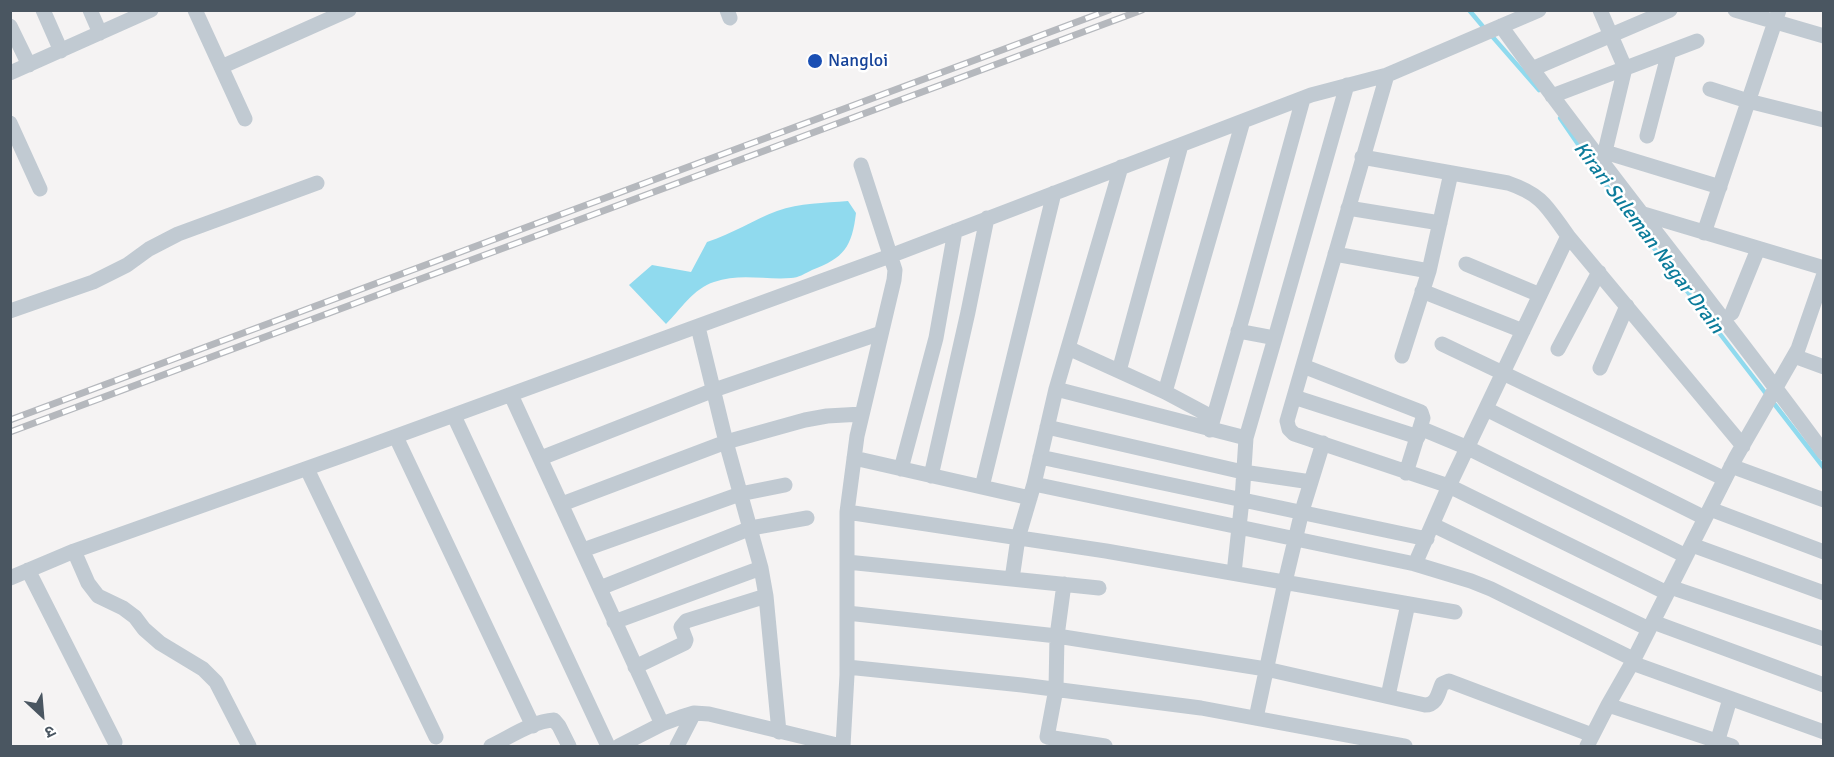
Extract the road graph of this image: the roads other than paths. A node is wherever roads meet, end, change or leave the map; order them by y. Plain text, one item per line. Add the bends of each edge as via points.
1 (43, 10) edge
2 (90, 10) edge
3 (152, 10) edge
4 (195, 10) edge
5 (350, 10) edge
6 (1539, 10) edge
7 (1600, 10) edge
8 (1670, 10) edge
9 (1735, 10) edge
10 (134, 14) edge
11 (1777, 16) edge
12 (10, 26) edge
13 (1492, 30) junction
14 (100, 33) junction
15 (1611, 35) junction
16 (1824, 36) edge
17 (1697, 41) dead end
18 (61, 51) junction
19 (1669, 52) junction
20 (29, 65) junction
21 (221, 67) junction
22 (1625, 68) junction
23 (1532, 69) junction
24 (10, 73) edge
25 (1387, 75) junction
26 (1347, 86) junction
27 (1710, 89) dead end
28 (1552, 96) junction
29 (1303, 99) junction
30 (1748, 101) junction
31 (245, 119) dead end
32 (1824, 120) edge
33 (1243, 121) junction
34 (10, 123) edge
35 (1647, 136) dead end
36 (1181, 145) junction
37 (1362, 157) junction
38 (1603, 158) junction
39 (861, 165) dead end
40 (1121, 167) junction
41 (1451, 173) junction
42 (317, 183) dead end
43 (1720, 187) junction
44 (40, 189) dead end
45 (1054, 193) junction
46 (1348, 208) junction
47 (1640, 213) junction
48 (987, 218) junction
49 (1440, 223) junction
50 (955, 231) junction
51 (1704, 233) junction
52 (1568, 236) junction
53 (1758, 249) junction
54 (1335, 254) junction
55 (890, 256) junction
56 (1466, 264) dead end
57 (1824, 268) edge
58 (1428, 271) junction
59 (1599, 272) junction
60 (1824, 274) edge
61 (1422, 291) junction
62 (1540, 295) junction
63 (1627, 306) junction
64 (10, 311) edge
65 (1732, 313) dead end
66 (698, 327) junction
67 (1523, 331) junction
68 (1238, 332) junction
69 (881, 333) junction
70 (1275, 338) junction
71 (1442, 344) dead end
72 (1068, 348) junction
73 (1558, 349) dead end
74 (1402, 356) dead end
75 (1794, 356) junction
76 (1303, 366) junction
77 (1824, 367) edge
78 (1600, 368) dead end
79 (1119, 371) junction
80 (1503, 373) junction
81 (1056, 389) junction
82 (714, 390) junction
83 (1165, 392) junction
84 (511, 395) junction
85 (1772, 395) junction
86 (1294, 398) junction
87 (1486, 409) junction
88 (862, 414) junction
89 (454, 416) junction
90 (1211, 423) junction
91 (1047, 427) junction
92 (1419, 433) junction
93 (396, 437) junction
94 (1246, 438) junction
95 (726, 442) junction
96 (1323, 443) junction
97 (1743, 446) junction
98 (1468, 448) junction
99 (1824, 453) edge
100 (1040, 457) junction
101 (541, 458) junction
102 (854, 458) junction
103 (307, 469) junction
104 (901, 469) junction
105 (1244, 472) junction
106 (1728, 472) junction
107 (1406, 473) junction
108 (931, 476) junction
109 (1311, 482) junction
110 (785, 485) dead end
111 (1449, 486) junction
112 (981, 487) junction
113 (1032, 491) junction
114 (740, 494) junction
115 (1242, 500) junction
116 (1824, 500) edge
117 (562, 504) junction
118 (1302, 511) junction
119 (848, 512) junction
120 (1707, 514) junction
121 (807, 518) dead end
122 (751, 528) junction
123 (1238, 528) junction
124 (1430, 532) junction
125 (1018, 538) junction
126 (1295, 540) junction
127 (583, 550) junction
128 (1689, 550) junction
129 (74, 551) junction
130 (1824, 552) edge
131 (847, 562) junction
132 (1414, 564) junction
133 (761, 568) junction
134 (28, 570) junction
135 (1233, 573) junction
136 (10, 578) edge
137 (1012, 579) junction
138 (1285, 582) junction
139 (1064, 584) junction
140 (600, 588) junction
141 (1099, 588) dead end
142 (1669, 590) junction
143 (1824, 593) edge
144 (766, 596) junction
145 (1408, 604) junction
146 (1455, 612) dead end
147 (847, 613) junction
148 (614, 622) junction
149 (1651, 625) junction
150 (1057, 636) junction
151 (1824, 639) edge
152 (1633, 661) junction
153 (635, 667) junction
154 (847, 667) junction
155 (1266, 669) junction
156 (1824, 685) edge
157 (1056, 689) junction
158 (1388, 696) junction
159 (1730, 699) junction
160 (1608, 705) junction
161 (694, 713) junction
162 (1256, 718) junction
163 (662, 724) junction
164 (532, 726) junction
165 (779, 732) junction
166 (1824, 732) edge
167 (436, 737) dead end
168 (1590, 741) edge
169 (115, 742) dead end
170 (1046, 742) edge
171 (1824, 742) edge
172 (1717, 744) edge
173 (249, 747) edge
174 (491, 747) edge
175 (569, 747) edge
176 (608, 747) edge
177 (619, 747) edge
178 (677, 747) edge
179 (842, 747) edge
180 (1105, 747) edge
181 (1406, 747) edge
182 (1732, 747) edge
183 (1822, 747) edge

1 - 18 street
2 - 14 street
3 - 10 street
4 - 21 street
5 - 21 street
6 - 13 street
7 - 15 street
8 - 15 street
9 - 11 street
10 - 14 street
11 - 16 street
11 - 30 street
12 - 20 street
13 - 23 street
13 - 25 street
14 - 18 street
15 - 22 street
15 - 23 street
17 - 19 street
18 - 20 street
19 - 22 street
19 - 35 street
20 - 24 street
21 - 31 street
22 - 28 street
22 - 38 street
23 - 28 street
25 - 26 street
25 - 37 street
26 - 29 street
26 - 70 street
27 - 30 street
28 - 38 street
29 - 33 street
29 - 68 street
30 - 32 street
30 - 43 street
33 - 36 street
33 - 83 street
34 - 44 street
36 - 40 street
36 - 79 street
37 - 41 street
37 - 46 street
38 - 43 street
38 - 47 street
39 - 55 street
40 - 45 street
40 - 72 street
41 - 49 street
41 - 52 street via 1527,190 1542,200
42 - 64 street via 178,234 93,282
43 - 51 street
45 - 48 street
45 - 112 street
46 - 49 street
46 - 54 street
47 - 51 street
47 - 85 street
48 - 50 street
48 - 108 street
49 - 58 street
50 - 55 street
50 - 104 street via 936,338
51 - 53 street
52 - 59 street
52 - 62 street
53 - 57 street
53 - 65 street
54 - 58 street
54 - 76 street
55 - 66 street
55 - 69 street via 894,280
56 - 62 street
58 - 61 street
59 - 63 street
59 - 73 street
60 - 75 street
61 - 67 street
61 - 74 street
62 - 67 street
63 - 78 street
63 - 97 street
66 - 82 street
66 - 84 street
67 - 80 street
68 - 70 street
68 - 90 street
69 - 82 street
69 - 88 street
70 - 94 street
71 - 80 street
72 - 79 street
72 - 81 street
75 - 77 street
75 - 85 street
76 - 86 street
76 - 92 street via 1418,410 1423,415
79 - 83 street
80 - 87 street
80 - 106 street
81 - 90 street
81 - 91 street
82 - 95 street
82 - 101 street
83 - 90 street
84 - 89 street
84 - 101 street
85 - 97 street
85 - 99 street
86 - 92 street
86 - 96 street via 1287,421 1289,429
87 - 98 street
87 - 120 street
88 - 95 street via 805,420
88 - 102 street
89 - 93 street
89 - 176 street
90 - 94 street
91 - 100 street
91 - 105 street
92 - 98 street
92 - 107 street
93 - 103 street
93 - 164 street
94 - 105 street
95 - 114 street
95 - 117 street
96 - 107 street
96 - 109 street
97 - 106 street
98 - 111 street
98 - 128 street
100 - 113 street
100 - 115 street
101 - 117 street
102 - 104 street
102 - 119 street
103 - 129 street
103 - 167 street
104 - 108 street
105 - 109 street
105 - 115 street
106 - 116 street
106 - 120 street
107 - 111 street
108 - 112 street
109 - 118 street
110 - 114 street
111 - 124 street
111 - 142 street
112 - 113 street
113 - 123 street
113 - 125 street
114 - 122 street
114 - 127 street
115 - 118 street
115 - 123 street
117 - 127 street
118 - 124 street
118 - 126 street
119 - 125 street
119 - 131 street
120 - 128 street
120 - 130 street
121 - 122 street
122 - 133 street
122 - 140 street
123 - 126 street
123 - 135 street
124 - 132 street
124 - 149 street
125 - 135 street
125 - 137 street
126 - 132 street
126 - 138 street
127 - 140 street
128 - 142 street
128 - 143 street
129 - 134 street
129 - 173 street via 98,596 129,612 160,643 203,669 216,682
131 - 137 street
131 - 147 street
132 - 152 street via 1491,589
133 - 144 street
133 - 148 street
134 - 136 street
134 - 169 street
135 - 138 street
137 - 139 street
138 - 145 street
138 - 155 street
139 - 141 street
139 - 150 street
140 - 148 street
142 - 149 street
142 - 151 street
144 - 153 street via 686,621 681,627 685,643
144 - 165 street
145 - 146 street
145 - 158 street
147 - 150 street
147 - 154 street
148 - 153 street
149 - 152 street
149 - 156 street
150 - 155 street
150 - 157 street
152 - 159 street
152 - 160 street
153 - 163 street
154 - 157 street
154 - 179 street
155 - 158 street
155 - 162 street
157 - 162 street
157 - 170 street
158 - 168 street via 1431,705 1442,684 1449,681
159 - 166 street
159 - 172 street
160 - 168 street
160 - 172 street
161 - 163 street
161 - 165 street
161 - 178 street
162 - 181 street
163 - 177 street
164 - 174 street
164 - 175 street via 554,720
165 - 179 street
170 - 180 street
171 - 183 street
172 - 182 street

